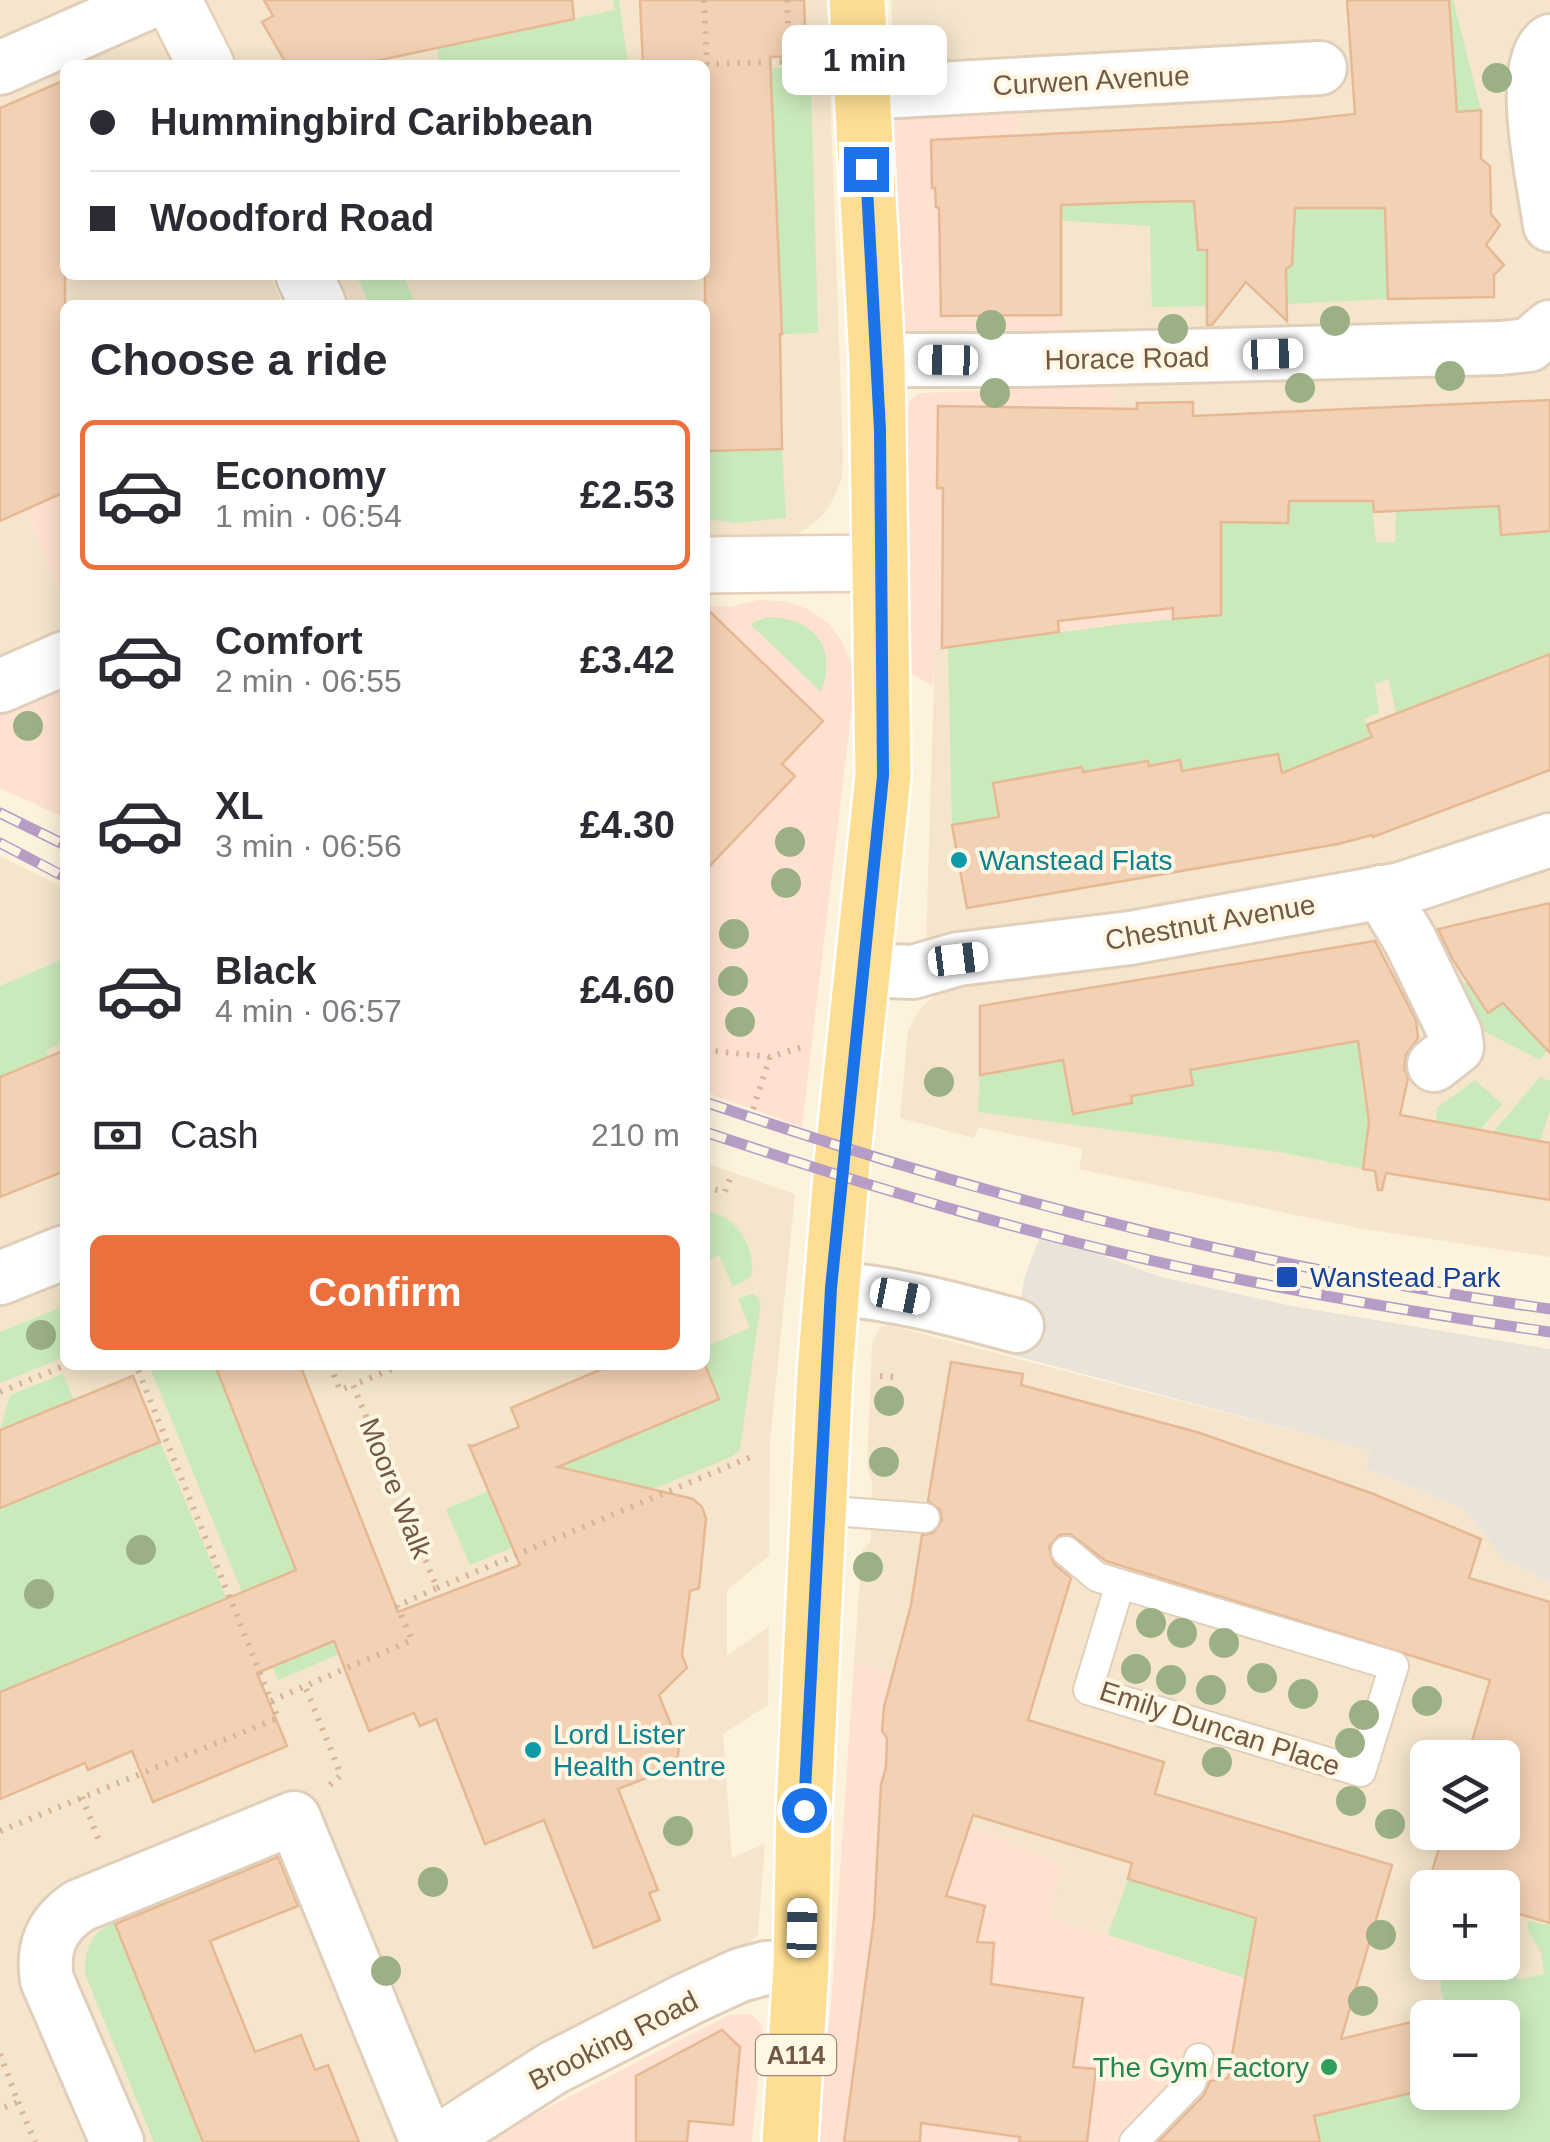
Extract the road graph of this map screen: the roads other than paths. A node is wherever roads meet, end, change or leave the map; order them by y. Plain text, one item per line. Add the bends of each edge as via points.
1 (154, 0) edge
2 (173, 0) edge
3 (857, 0) edge
4 (1550, 41) edge
5 (203, 60) edge
6 (0, 68) edge
7 (1320, 68) dead end
8 (862, 92) junction
9 (1550, 226) edge
10 (1550, 327) edge
11 (878, 360) junction
12 (880, 564) junction
13 (710, 565) edge
14 (60, 660) edge
15 (0, 686) edge
16 (1550, 840) edge
17 (1381, 892) junction
18 (863, 970) junction
19 (1459, 1058) dead end
20 (60, 1254) edge
21 (0, 1278) edge
22 (831, 1288) junction
23 (1016, 1326) dead end
24 (819, 1510) junction
25 (925, 1518) dead end
26 (1066, 1550) dead end
27 (1120, 1584) junction
28 (801, 1968) junction
29 (1199, 2058) dead end
30 (117, 2142) edge
31 (426, 2142) edge
32 (437, 2142) edge
33 (790, 2142) edge
34 (1134, 2142) edge

1 - 6 street
2 - 5 main road
3 - 8 main road, A114
4 - 9 street via 1535,64 1532,92
7 - 8 street, Curwen Avenue
8 - 11 main road, A114
10 - 11 street, Horace Road via 1529,344 1500,348
11 - 12 main road, A114
12 - 13 main road
12 - 18 main road, A114 via 883,776
14 - 15 street
16 - 17 street, Chestnut Avenue
17 - 18 street, Chestnut Avenue via 1130,938 958,959 913,972
17 - 19 street via 1455,1034
18 - 22 main road, A114
20 - 21 street
22 - 23 street via 907,1297
22 - 24 main road, A114
24 - 25 lane
24 - 28 main road, A114
26 - 27 lane, Emily Duncan Place via 1097,1577
27 - 27 lane, Emily Duncan Place via 1394,1666 1361,1772 1088,1690
28 - 32 street, Brooking Road via 740,1975 688,1999 553,2068
28 - 33 main road, A114
29 - 34 lane via 1191,2082
30 - 31 street via 47,1980 52,1932 79,1906 294,1818

